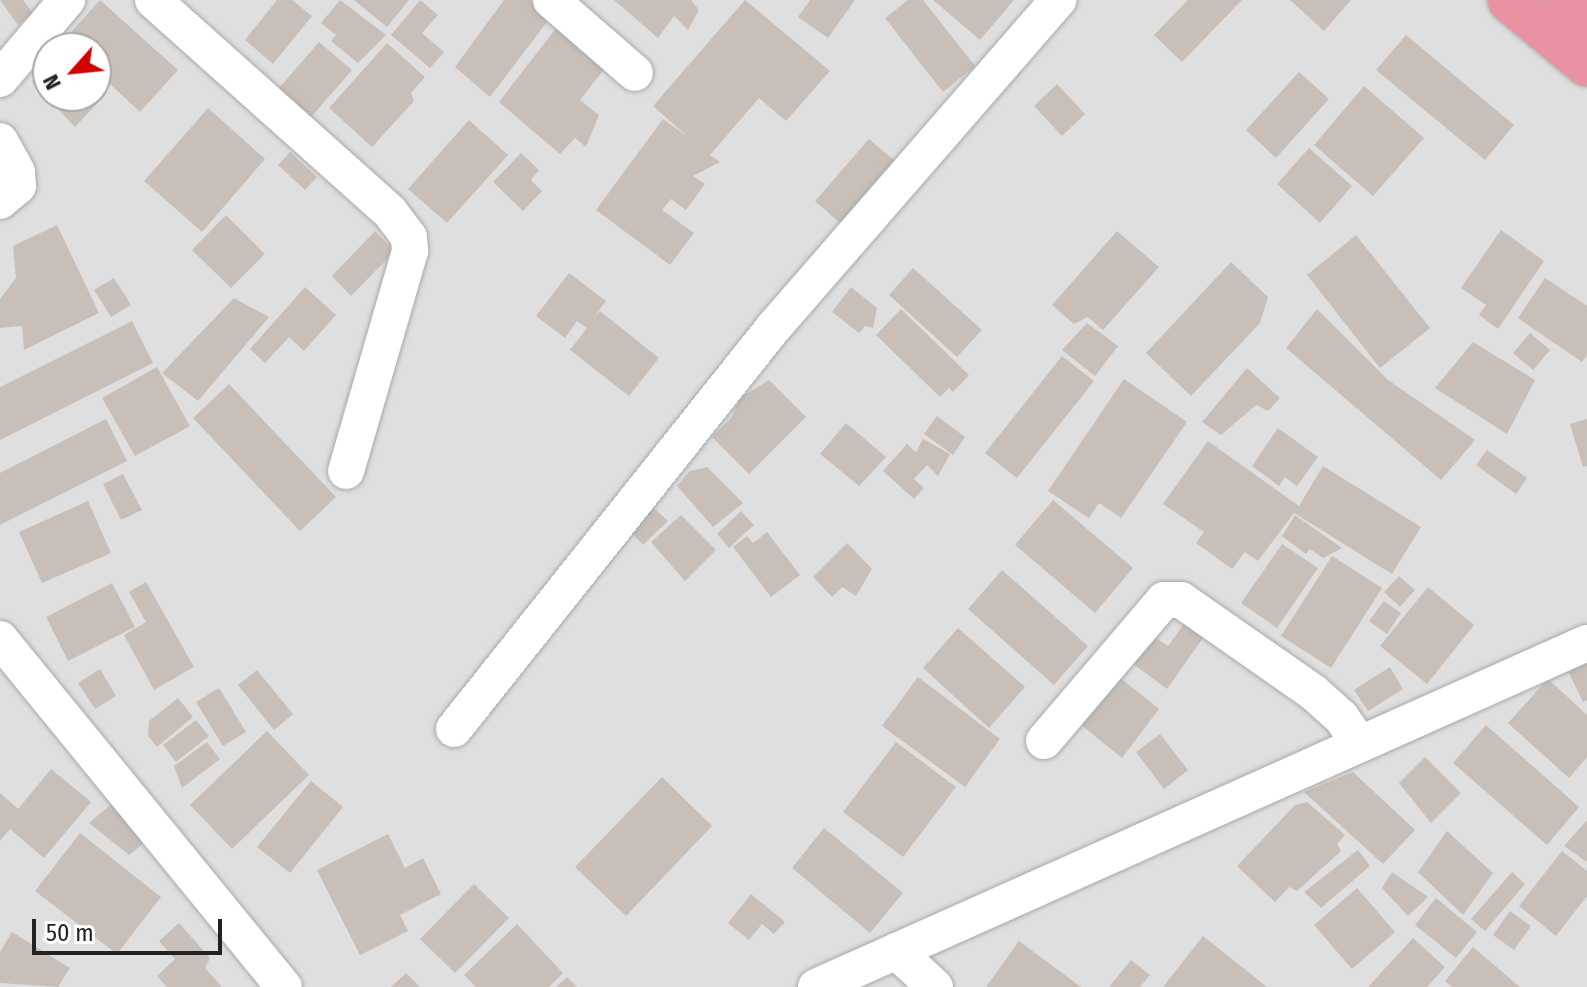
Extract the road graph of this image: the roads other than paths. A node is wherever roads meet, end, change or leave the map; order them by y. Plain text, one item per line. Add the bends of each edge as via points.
1 (67, 0) edge
2 (153, 0) edge
3 (551, 0) edge
4 (1058, 0) edge
5 (1510, 0) edge
6 (1570, 0) edge
7 (1587, 14) edge
8 (1587, 64) edge
9 (635, 73) dead end
10 (0, 79) edge
11 (0, 141) edge
12 (0, 201) edge
13 (346, 471) dead end
14 (0, 639) edge
15 (1587, 643) edge
16 (454, 729) dead end
17 (1044, 741) dead end
18 (1359, 743) junction
19 (896, 951) junction
20 (284, 987) edge
21 (816, 987) edge
22 (935, 987) edge

1 - 10 street
2 - 13 street via 390,212 409,237 410,251
3 - 9 street
4 - 16 street via 773,328
5 - 8 highway
6 - 7 highway
11 - 12 street via 17,172 18,186
14 - 20 street
15 - 18 street
17 - 18 street via 1164,600 1181,600 1313,692 1341,717
18 - 19 street
19 - 21 street
19 - 22 street

